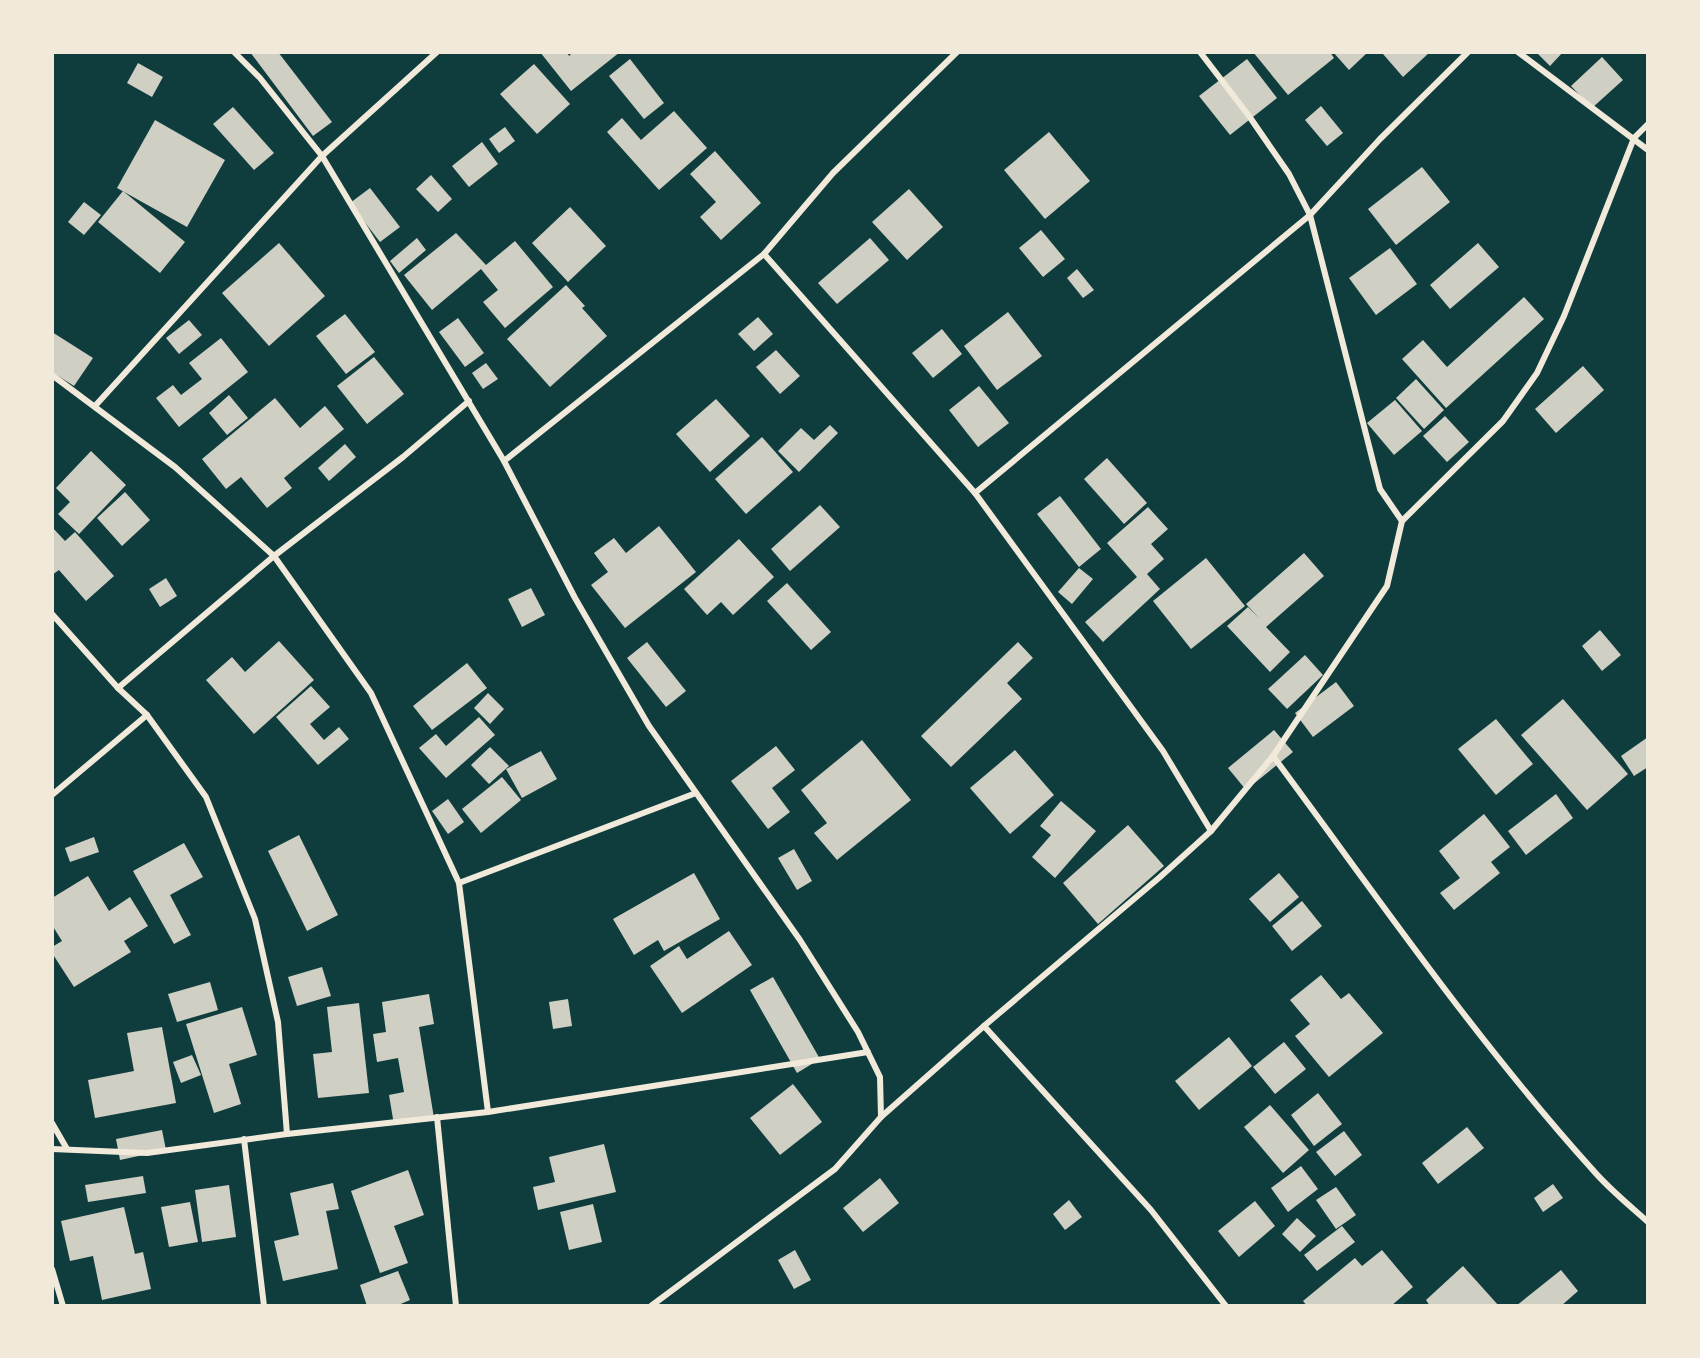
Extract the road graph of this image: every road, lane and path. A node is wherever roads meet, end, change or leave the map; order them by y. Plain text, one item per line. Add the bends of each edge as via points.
1 (234, 52) edge
2 (437, 52) edge
3 (957, 52) edge
4 (1200, 52) edge
5 (1468, 52) edge
6 (1518, 52) edge
7 (1647, 124) edge
8 (1634, 138) junction
9 (1647, 150) edge
10 (322, 156) junction
11 (1310, 215) junction
12 (764, 254) junction
13 (52, 375) edge
14 (469, 401) junction
15 (95, 406) junction
16 (504, 461) junction
17 (975, 493) junction
18 (1402, 521) junction
19 (274, 556) junction
20 (52, 614) edge
21 (118, 688) junction
22 (147, 715) junction
23 (1273, 756) junction
24 (696, 793) junction
25 (52, 795) edge
26 (1211, 831) junction
27 (459, 883) junction
28 (984, 1026) junction
29 (868, 1052) junction
30 (488, 1112) junction
31 (437, 1117) junction
32 (880, 1117) junction
33 (52, 1123) edge
34 (286, 1134) junction
35 (244, 1140) junction
36 (52, 1149) edge
37 (67, 1149) junction
38 (1647, 1222) edge
39 (52, 1269) edge
40 (63, 1305) edge
41 (264, 1305) edge
42 (456, 1305) edge
43 (651, 1305) edge
44 (1226, 1305) edge

1 - 10 street via 260,78
2 - 10 street
3 - 12 street via 833,173
4 - 11 street via 1289,174
5 - 11 street
6 - 8 street
7 - 8 street
8 - 9 street
8 - 18 street via 1564,316 1537,373 1503,421
10 - 14 street
10 - 15 street
11 - 17 street
11 - 18 street via 1380,489
12 - 16 street
12 - 17 street
13 - 15 street
14 - 16 street
14 - 19 street
15 - 19 street via 175,467
16 - 24 street via 575,598 649,726
17 - 26 street via 1163,751
18 - 23 street via 1387,586
19 - 21 street
19 - 27 street via 371,693
20 - 21 street
21 - 22 street
22 - 25 street
22 - 34 street via 206,797 255,919 278,1022
23 - 26 street
23 - 38 street via 1509,1071 1593,1171
24 - 27 street
24 - 29 street via 800,940
26 - 28 street
27 - 30 street
28 - 32 street
28 - 44 street via 1124,1178
29 - 30 street
29 - 32 street via 880,1077
30 - 31 street
31 - 34 street
31 - 42 street
32 - 43 street via 835,1169
33 - 37 street
34 - 35 street
35 - 37 street via 147,1153
35 - 41 street
36 - 37 street
39 - 40 street

